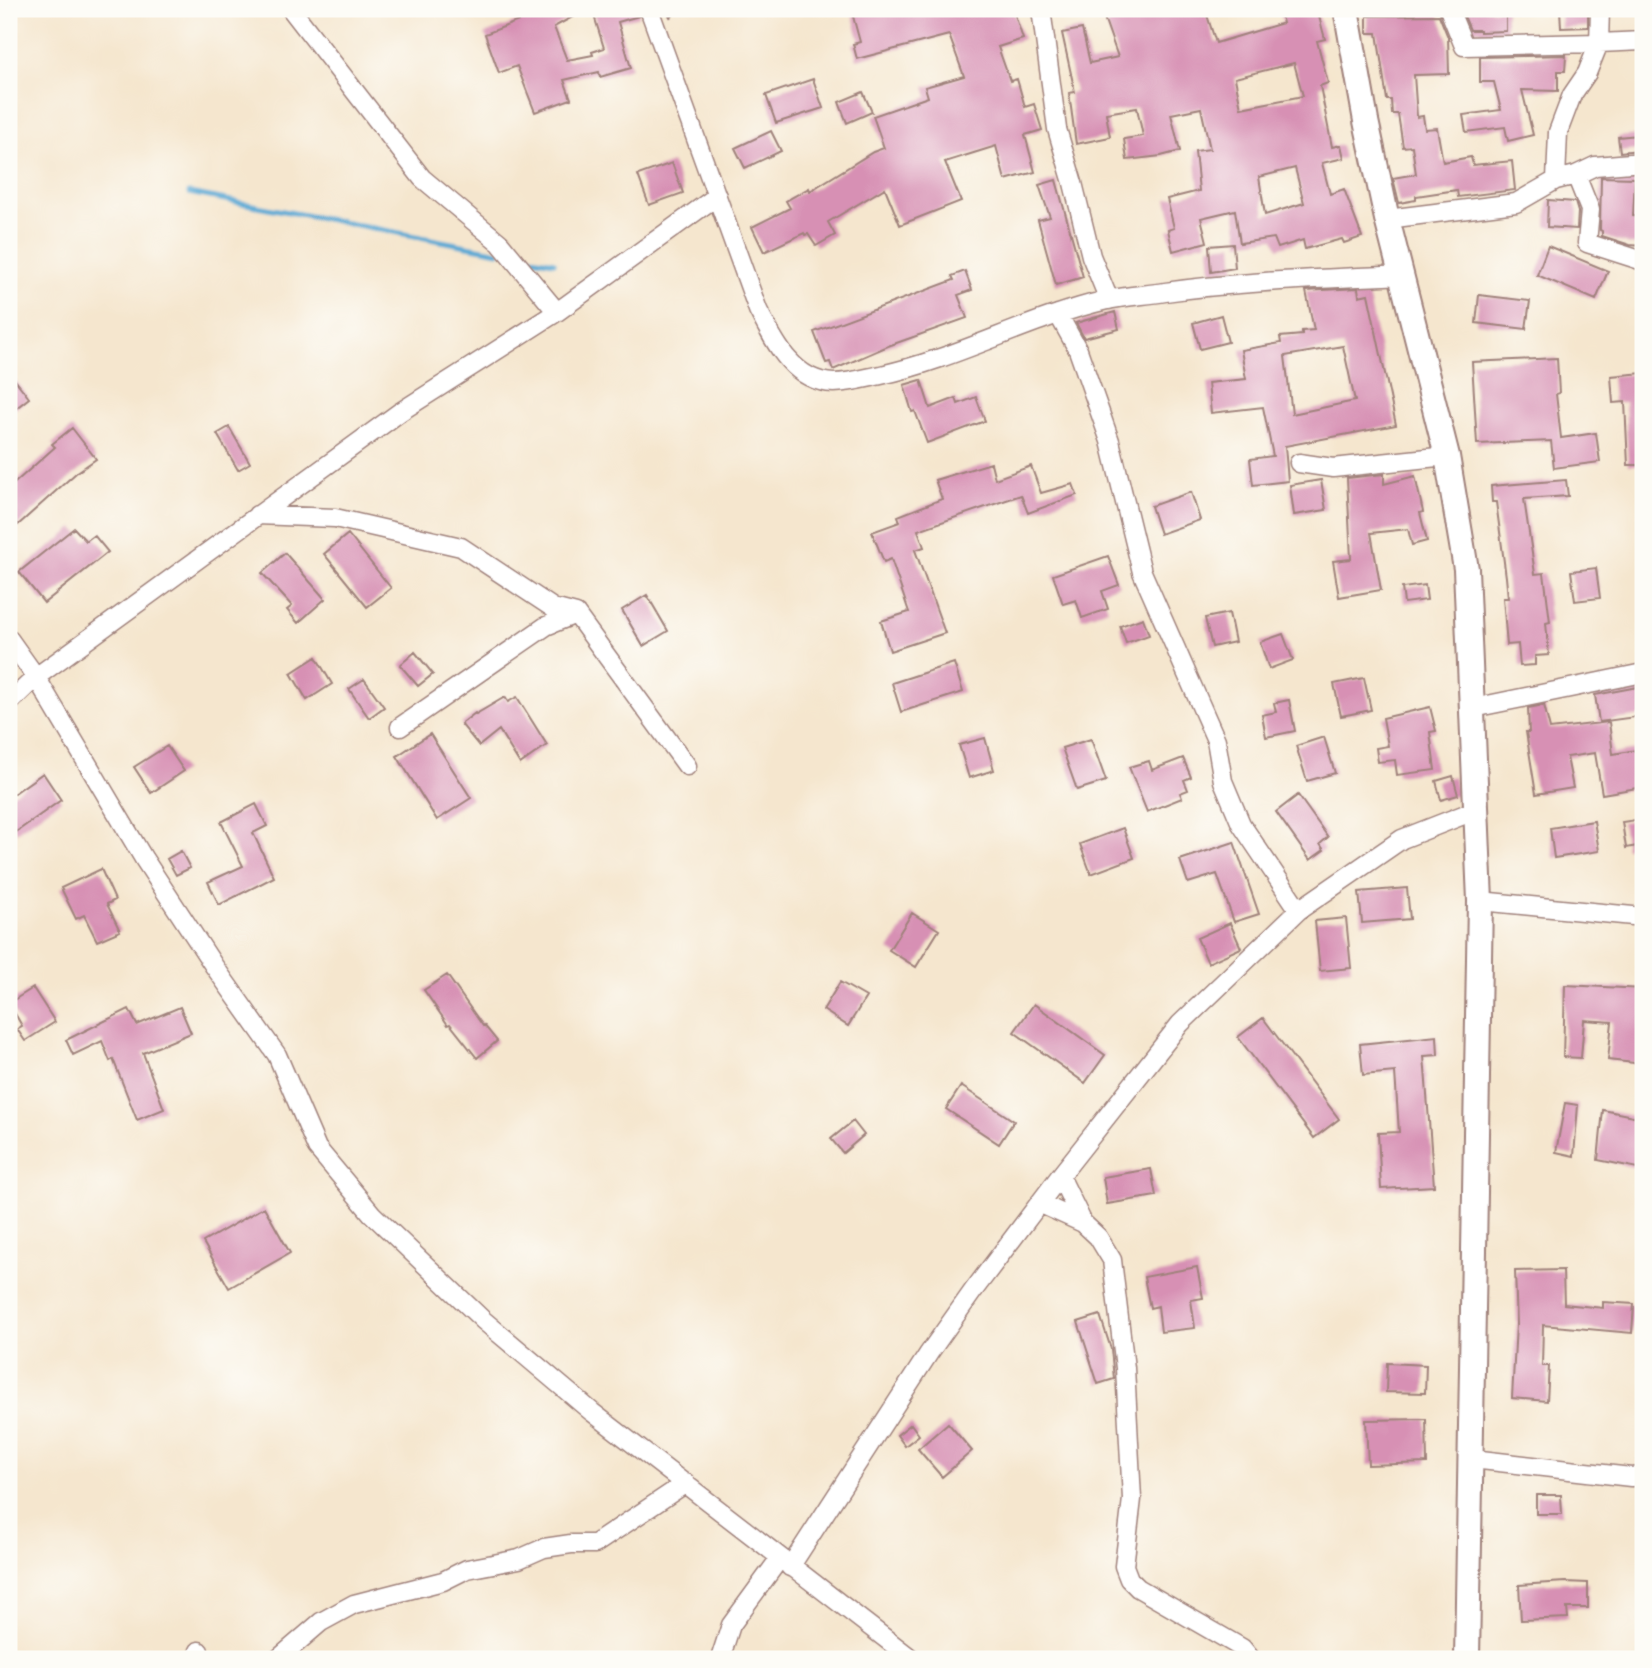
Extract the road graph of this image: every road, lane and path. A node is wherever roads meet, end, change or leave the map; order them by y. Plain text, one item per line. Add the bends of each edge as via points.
1 (291, 9) edge
2 (649, 9) edge
3 (1041, 9) edge
4 (1346, 9) edge
5 (1450, 9) edge
6 (1600, 9) edge
7 (1643, 41) edge
8 (1599, 43) junction
9 (1643, 162) edge
10 (1576, 175) junction
11 (1556, 180) junction
12 (717, 196) junction
13 (1387, 219) junction
14 (1643, 261) edge
15 (1402, 275) junction
16 (1109, 300) junction
17 (557, 312) junction
18 (1058, 314) junction
19 (1447, 456) junction
20 (1299, 464) dead end
21 (257, 515) junction
22 (576, 614) junction
23 (12, 649) edge
24 (1643, 673) edge
25 (36, 677) junction
26 (9, 703) edge
27 (1473, 708) junction
28 (400, 727) dead end
29 (687, 766) dead end
30 (1476, 810) junction
31 (1480, 901) junction
32 (1299, 910) junction
33 (1643, 917) edge
34 (1060, 1175) junction
35 (1039, 1203) junction
36 (1083, 1223) junction
37 (1472, 1459) junction
38 (1643, 1476) edge
39 (686, 1483) junction
40 (785, 1563) junction
41 (278, 1659) edge
42 (720, 1659) edge
43 (912, 1659) edge
44 (1251, 1659) edge
45 (1467, 1659) edge

1 - 17 street via 422,178 500,243
2 - 12 street
3 - 16 street via 1057,129 1091,256
4 - 13 main road
5 - 8 street via 1464,46
6 - 8 street
7 - 8 street
8 - 11 street via 1558,132
9 - 10 street via 1595,166
10 - 11 street
10 - 14 street via 1590,210 1587,243
11 - 13 street via 1516,203
12 - 17 street
12 - 18 street via 772,339 799,371 818,379 834,383 911,368
13 - 15 main road
15 - 16 street via 1224,284
15 - 19 main road
16 - 18 street
17 - 21 street via 400,412
18 - 32 street via 1078,350 1110,441 1143,572 1216,740 1223,780 1241,824
19 - 20 street via 1333,468
19 - 27 main road via 1465,569
21 - 22 street via 335,518 461,547 553,608
21 - 25 street
22 - 28 street via 546,626
22 - 29 street
23 - 25 street
24 - 27 street
25 - 26 street
25 - 39 street via 144,859 277,1055 317,1149 372,1214 483,1320
27 - 30 main road
30 - 31 main road
30 - 32 street via 1402,839
31 - 33 street
31 - 37 main road
32 - 34 street via 1180,1024
34 - 35 street
34 - 36 street
35 - 36 street
35 - 40 street
36 - 44 street via 1112,1260 1125,1368 1132,1499 1124,1566 1138,1588 1242,1648
37 - 38 street
37 - 45 main road
39 - 40 street
39 - 41 street via 595,1544 544,1548 354,1604 321,1622
40 - 42 street via 731,1625
40 - 43 street

